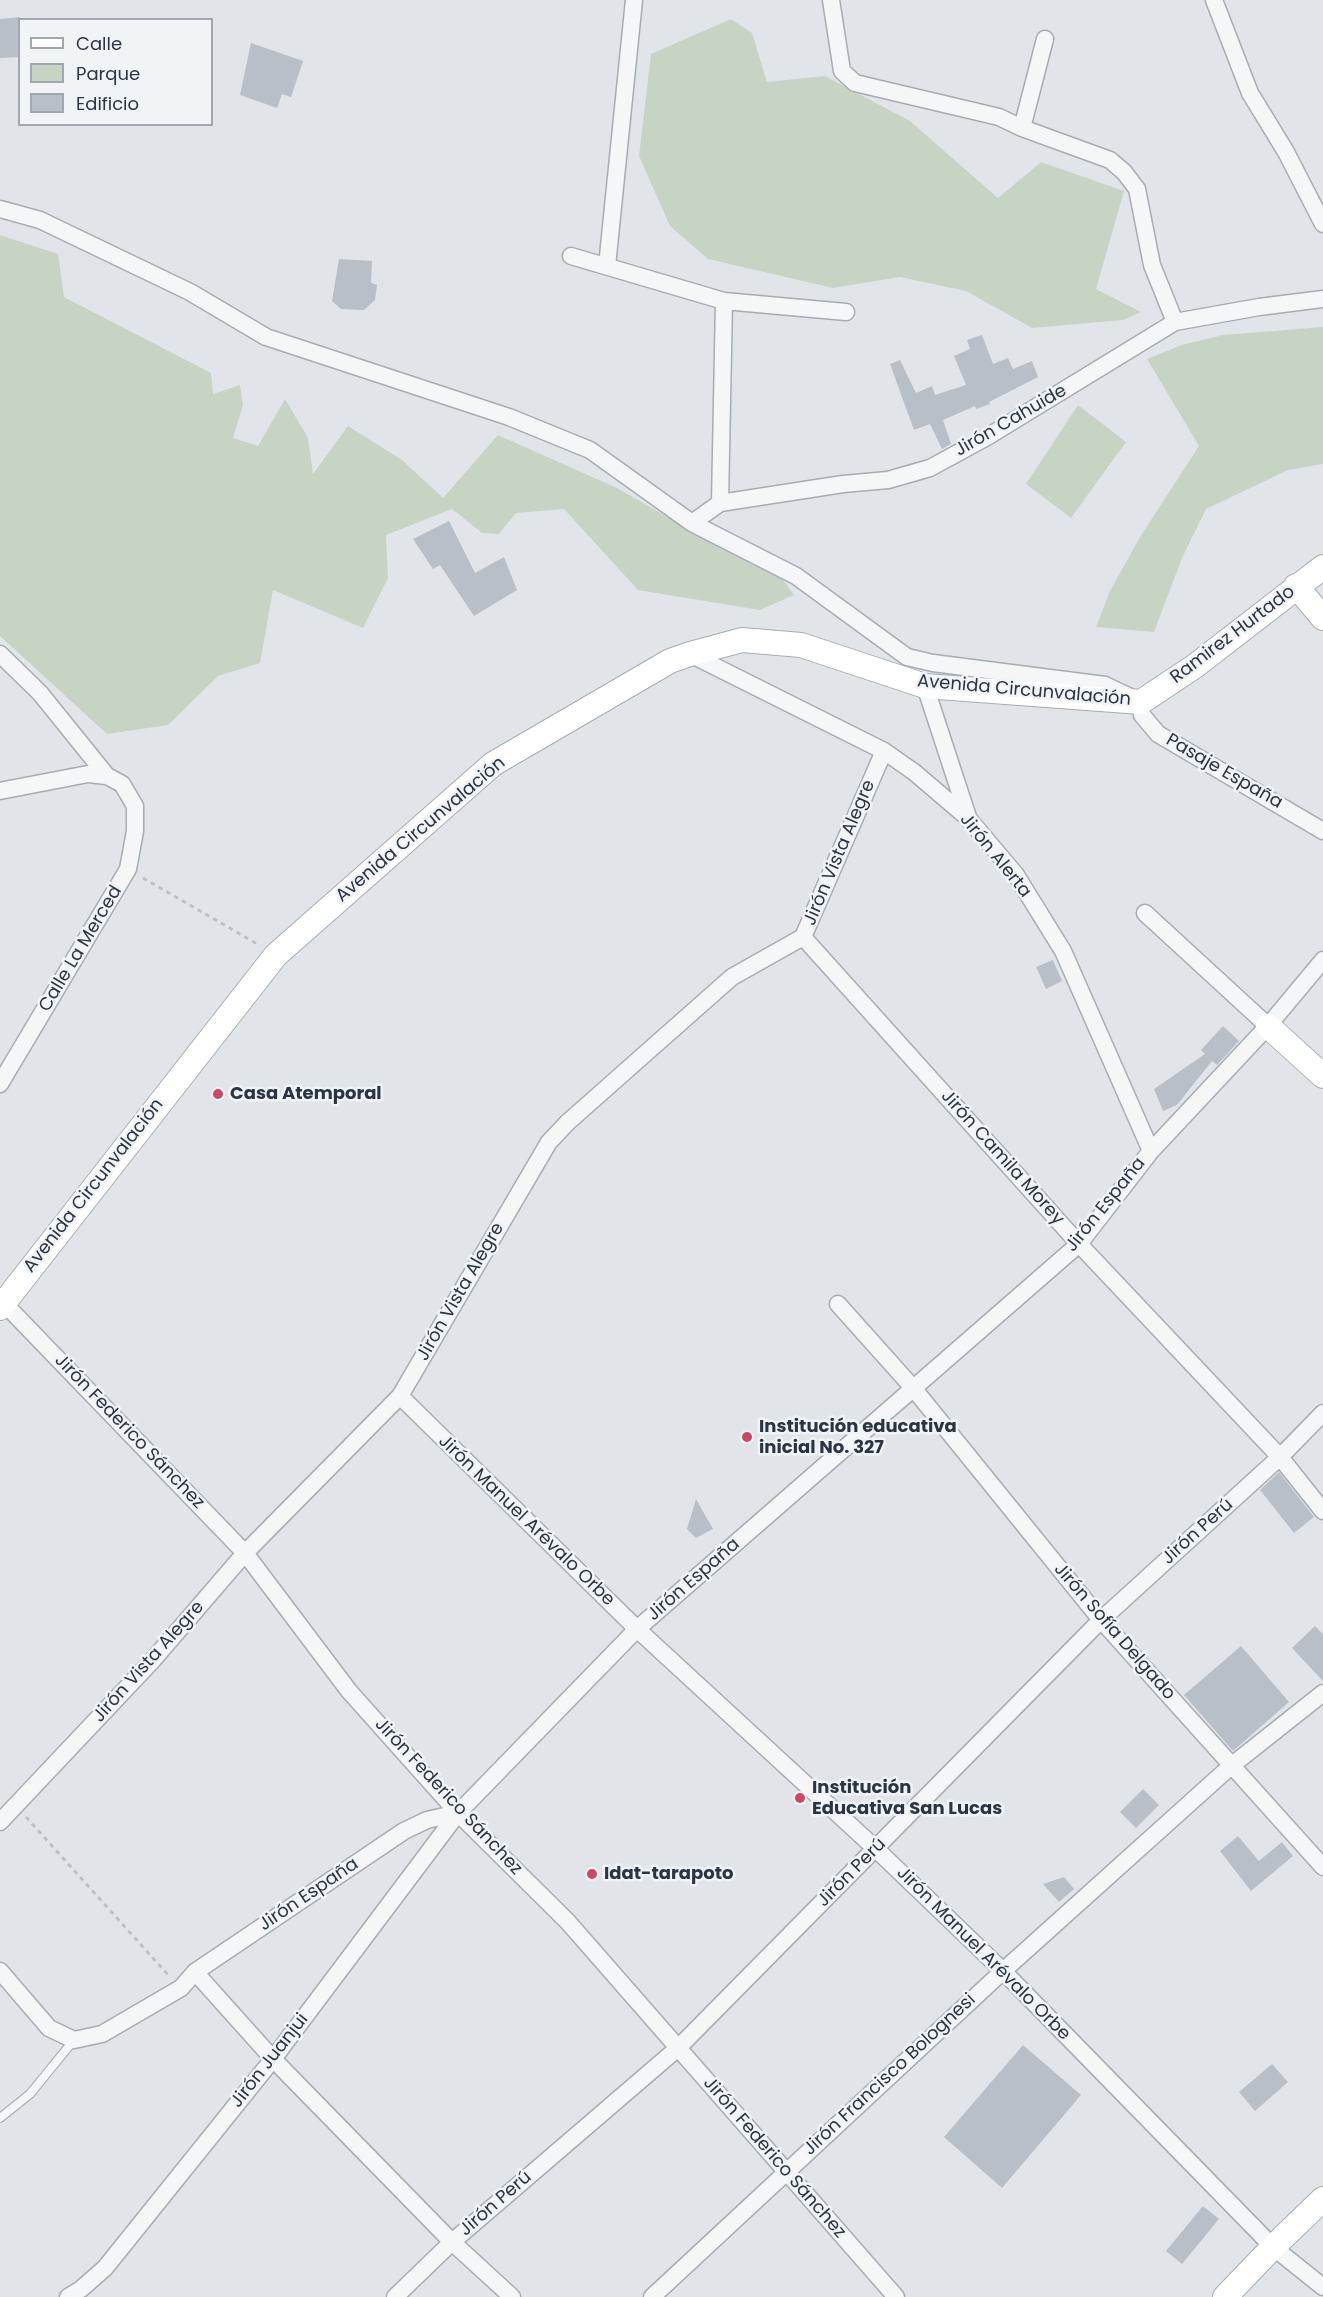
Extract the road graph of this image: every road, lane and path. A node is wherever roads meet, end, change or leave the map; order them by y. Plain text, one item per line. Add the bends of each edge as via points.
1 (634, 0) edge
2 (831, 0) edge
3 (1214, 0) edge
4 (1045, 39) dead end
5 (1022, 128) junction
6 (0, 209) edge
7 (1323, 224) edge
8 (571, 256) dead end
9 (607, 266) junction
10 (1323, 299) edge
11 (724, 301) junction
12 (846, 312) dead end
13 (1175, 322) junction
14 (720, 503) junction
15 (692, 524) junction
16 (1323, 567) edge
17 (1296, 586) junction
18 (1323, 618) edge
19 (0, 654) edge
20 (690, 654) junction
21 (925, 686) junction
22 (1141, 702) junction
23 (884, 752) junction
24 (107, 776) junction
25 (0, 790) edge
26 (968, 818) junction
27 (1323, 831) edge
28 (128, 869) junction
29 (1145, 914) dead end
30 (803, 937) junction
31 (276, 955) junction
32 (1323, 960) edge
33 (1268, 1026) junction
34 (1323, 1076) edge
35 (0, 1084) edge
36 (1151, 1150) junction
37 (1079, 1244) junction
38 (2, 1303) edge
39 (837, 1304) dead end
40 (914, 1389) junction
41 (400, 1396) junction
42 (1323, 1413) edge
43 (1280, 1457) junction
44 (1323, 1511) edge
45 (245, 1553) junction
46 (1101, 1620) junction
47 (637, 1629) junction
48 (1323, 1693) edge
49 (1231, 1766) junction
50 (17, 1807) junction
51 (458, 1814) junction
52 (0, 1822) edge
53 (876, 1849) junction
54 (1323, 1867) edge
55 (0, 1971) edge
56 (1003, 1971) junction
57 (195, 1972) junction
58 (181, 1988) junction
59 (74, 2040) junction
60 (678, 2048) junction
61 (273, 2059) junction
62 (0, 2118) edge
63 (786, 2171) junction
64 (1323, 2199) edge
65 (452, 2242) junction
66 (1273, 2247) junction
67 (1323, 2287) edge
68 (68, 2297) edge
69 (395, 2297) edge
70 (512, 2297) edge
71 (652, 2297) edge
72 (896, 2297) edge
73 (1225, 2297) edge

1 - 9 street
2 - 5 street via 842,71 855,83 999,117
3 - 7 street via 1250,93
4 - 5 street
5 - 13 street via 1110,160 1124,172 1137,189 1152,265
6 - 15 street via 40,220 137,266 266,337 509,417 590,450
8 - 9 street
9 - 11 street
10 - 13 street, Jirón Cahuide
11 - 12 street
11 - 14 street
13 - 14 street, Jirón Cahuide via 930,468 888,480
14 - 15 street, Jirón Cahuide
15 - 22 street via 796,576 907,657 1105,685
16 - 17 main road, Ramirez Hurtado
17 - 18 main road
17 - 22 main road, Ramirez Hurtado via 1195,666
19 - 24 street via 40,693
20 - 21 main road, Avenida Circunvalación via 742,640 801,645
20 - 23 street, Jirón Alerta
20 - 31 main road, Avenida Circunvalación via 670,661 493,765
21 - 22 main road, Avenida Circunvalación
21 - 26 street
22 - 27 street, Pasaje España via 1142,716 1158,734
23 - 26 street, Jirón Alerta via 914,771
23 - 30 street, Jirón Vista Alegre
24 - 25 street via 88,774
24 - 28 street, Calle La Merced via 122,784 135,806
26 - 36 street, Jirón Alerta via 1016,875 1063,951
28 - 31 path
28 - 35 street, Calle La Merced
29 - 33 street
30 - 37 street, Jirón Camila Morey
30 - 41 street, Jirón Vista Alegre via 732,977 549,1142
31 - 38 main road, Avenida Circunvalación
32 - 33 street, Jirón España
33 - 34 main road
33 - 36 street, Jirón España
36 - 37 street, Jirón España
37 - 40 street, Jirón España
37 - 43 street, Jirón Camila Morey
38 - 45 street, Jirón Federico Sánchez
39 - 40 street, Jirón Sofía Delgado
40 - 46 street, Jirón Sofía Delgado
40 - 47 street, Jirón España
41 - 45 street, Jirón Vista Alegre
41 - 47 street, Jirón Manuel Arévalo Orbe
42 - 43 street, Jirón Perú
43 - 44 street, Jirón Camila Morey
43 - 46 street, Jirón Perú
45 - 50 street, Jirón Vista Alegre
45 - 51 street, Jirón Federico Sánchez via 349,1691
46 - 49 street, Jirón Sofía Delgado
46 - 53 street, Jirón Perú
47 - 51 street, Jirón España
47 - 53 street, Jirón Manuel Arévalo Orbe
48 - 49 street, Jirón Francisco Bolognesi
49 - 54 street, Jirón Sofía Delgado
49 - 56 street, Jirón Francisco Bolognesi
50 - 52 street, Jirón Vista Alegre
50 - 58 path
51 - 57 street, Jirón España via 427,1820 404,1831
51 - 60 street, Jirón Federico Sánchez via 568,1922
51 - 61 street, Jirón Juanjui
53 - 56 street, Jirón Manuel Arévalo Orbe
53 - 60 street, Jirón Perú
55 - 59 street via 49,2028
56 - 63 street, Jirón Francisco Bolognesi
56 - 66 street, Jirón Manuel Arévalo Orbe
57 - 58 street, Jirón España
57 - 61 street
58 - 59 street, Jirón España via 102,2034
59 - 62 lane via 30,2094
60 - 63 street, Jirón Federico Sánchez
60 - 65 street, Jirón Perú
61 - 65 street
61 - 68 street, Jirón Juanjui via 105,2268
63 - 71 street, Jirón Francisco Bolognesi
63 - 72 street, Jirón Federico Sánchez
64 - 66 main road
65 - 69 street, Jirón Perú
65 - 70 street
66 - 67 street, Jirón Manuel Arévalo Orbe
66 - 73 main road

